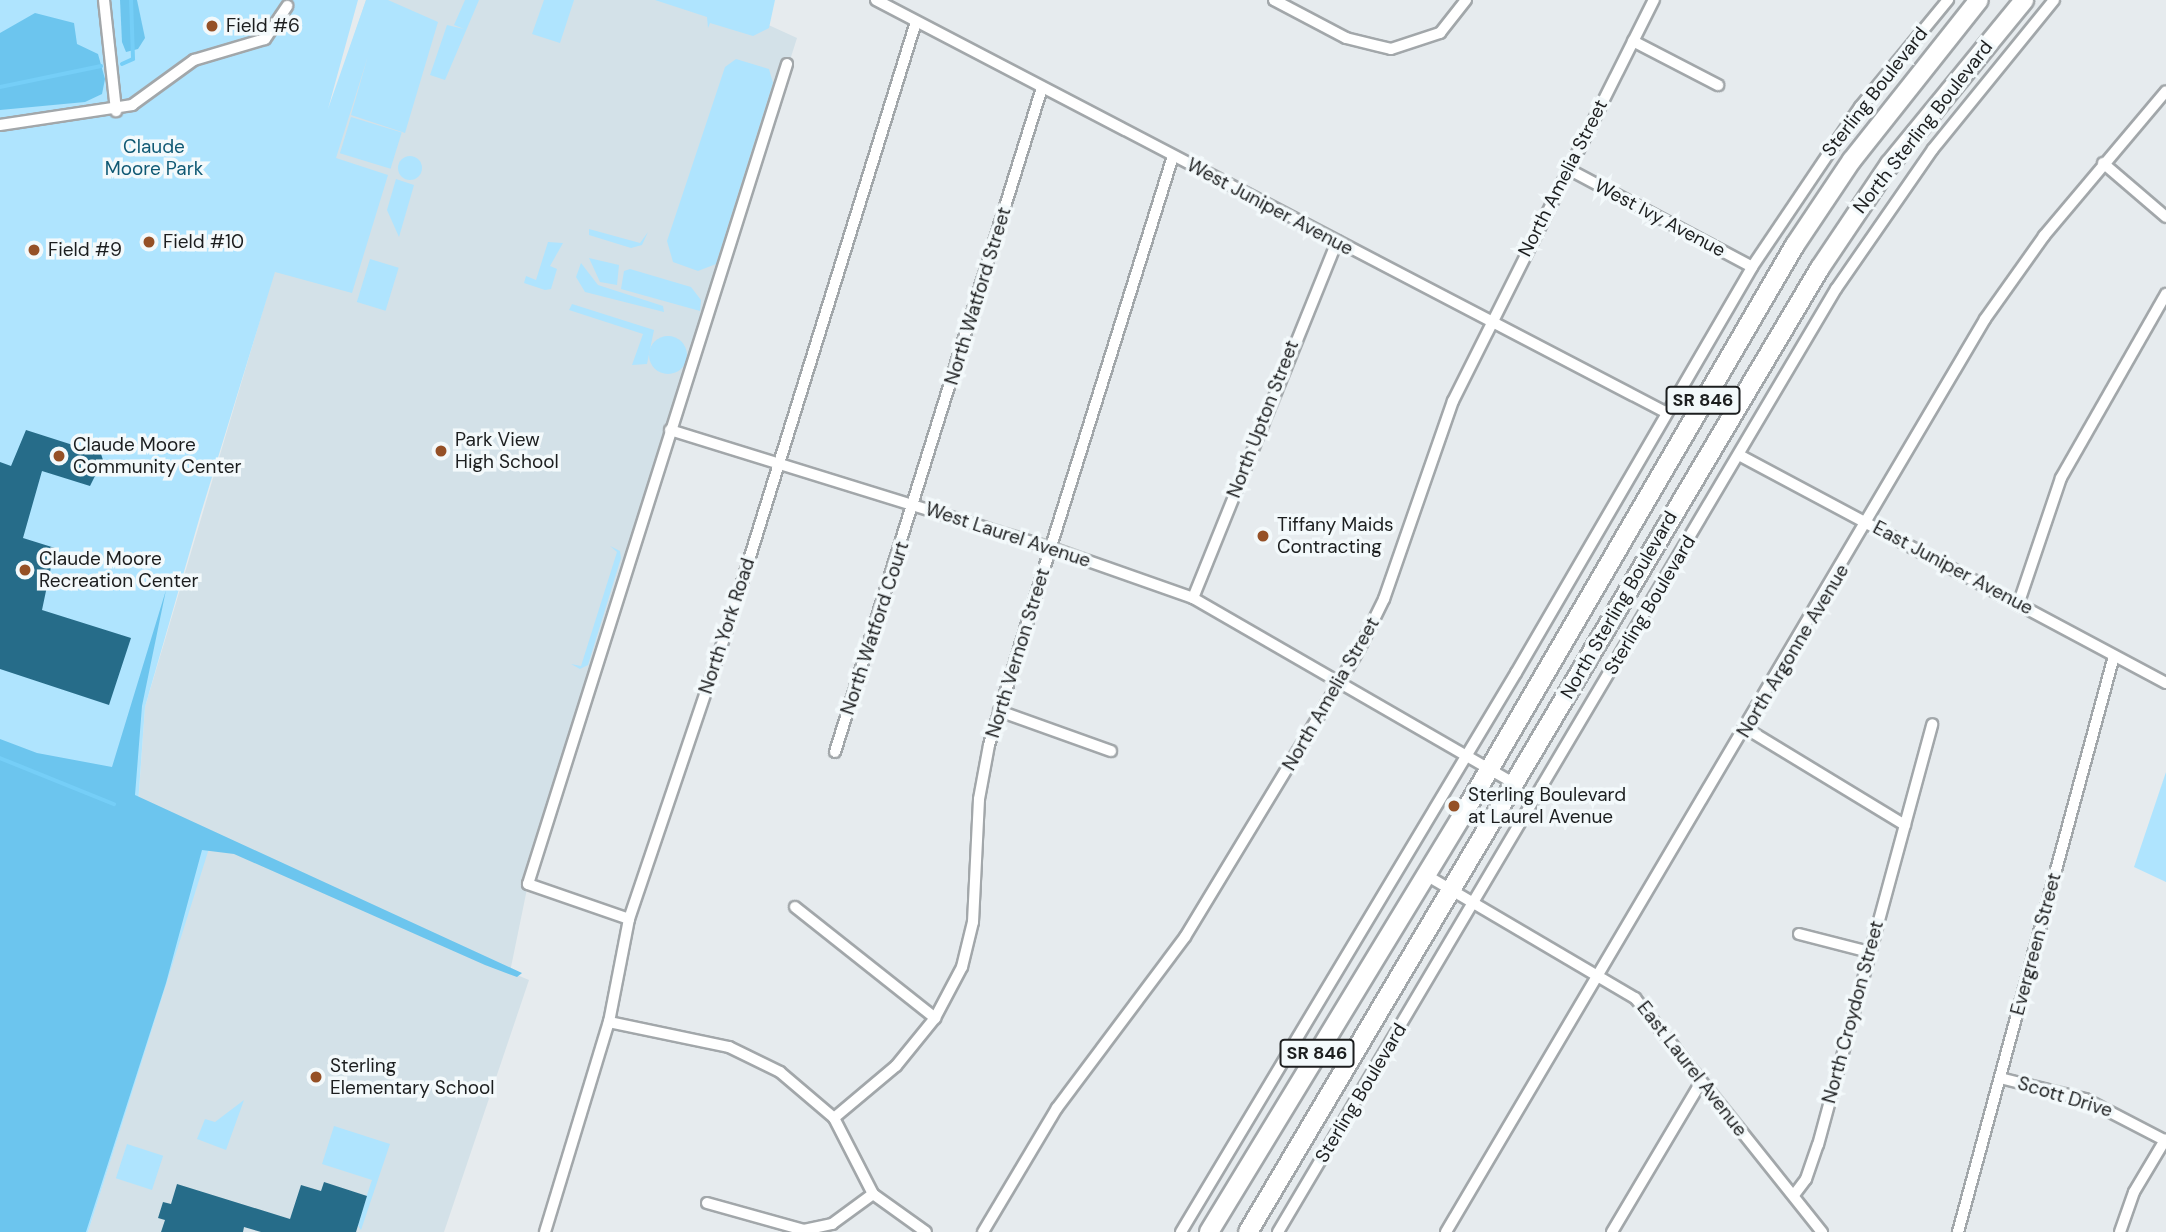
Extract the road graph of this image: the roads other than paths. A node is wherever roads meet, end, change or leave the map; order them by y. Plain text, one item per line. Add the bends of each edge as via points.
1 (104, 0) edge
2 (876, 0) edge
3 (1274, 0) edge
4 (1466, 0) edge
5 (1654, 0) edge
6 (1948, 0) edge
7 (1979, 0) edge
8 (2024, 0) edge
9 (2054, 0) edge
10 (287, 6) dead end
11 (916, 22) junction
12 (1633, 41) junction
13 (787, 64) dead end
14 (1718, 85) dead end
15 (1042, 88) junction
16 (2166, 91) edge
17 (116, 111) junction
18 (0, 125) edge
19 (1173, 156) junction
20 (2103, 163) junction
21 (1568, 169) junction
22 (2166, 218) edge
23 (1337, 241) junction
24 (1752, 267) junction
25 (2166, 294) edge
26 (1489, 323) junction
27 (1665, 412) junction
28 (670, 430) junction
29 (1740, 455) junction
30 (777, 461) junction
31 (914, 505) junction
32 (1864, 521) junction
33 (1051, 548) junction
34 (1193, 598) junction
35 (2019, 602) junction
36 (2114, 656) junction
37 (1341, 682) junction
38 (2166, 683) edge
39 (999, 711) junction
40 (1932, 724) dead end
41 (1747, 729) junction
42 (1111, 751) dead end
43 (835, 752) dead end
44 (1466, 756) junction
45 (1490, 769) junction
46 (1513, 783) junction
47 (1905, 825) junction
48 (1426, 874) junction
49 (1449, 886) junction
50 (1476, 901) junction
51 (795, 907) dead end
52 (629, 919) junction
53 (1799, 934) dead end
54 (1869, 952) junction
55 (1597, 974) junction
56 (935, 1018) junction
57 (609, 1022) junction
58 (2000, 1078) junction
59 (1701, 1082) junction
60 (834, 1118) junction
61 (2166, 1140) edge
62 (873, 1195) junction
63 (1794, 1195) junction
64 (707, 1203) dead end
65 (545, 1232) edge
66 (926, 1232) edge
67 (983, 1232) edge
68 (1181, 1232) edge
69 (1209, 1232) edge
70 (1248, 1232) edge
71 (1278, 1232) edge
72 (1446, 1232) edge
73 (1612, 1232) edge
74 (1822, 1232) edge
75 (1958, 1232) edge
76 (2120, 1232) edge

1 - 17 street
2 - 11 street, West Juniper Avenue
3 - 4 street via 1346,38 1391,49 1440,33
5 - 12 street, North Amelia Street
6 - 24 street, Sterling Boulevard via 1860,107
7 - 45 main road, North Sterling Boulevard / SR 846 via 1852,160 1795,245
8 - 46 main road, North Sterling Boulevard / SR 846 via 1919,126 1820,268
9 - 29 street, Sterling Boulevard via 1975,95 1874,231
10 - 17 street via 265,39 194,60
11 - 15 street, West Juniper Avenue
11 - 30 street, North York Road
12 - 14 street
12 - 21 street, North Amelia Street
13 - 28 street
15 - 19 street, West Juniper Avenue
15 - 31 street, North Watford Street
16 - 20 street, North Argonne Avenue
17 - 18 street
19 - 23 street, West Juniper Avenue
19 - 33 street, North Vernon Street
20 - 22 street
20 - 32 street, North Argonne Avenue via 1992,309
21 - 24 street, West Ivy Avenue
21 - 26 street, North Amelia Street
23 - 26 street, West Juniper Avenue
23 - 34 street, North Upton Street
24 - 27 street, Sterling Boulevard
25 - 35 street via 2061,478
26 - 27 street, West Juniper Avenue
26 - 37 street, North Amelia Street via 1453,401 1384,599
27 - 44 street, Sterling Boulevard
28 - 30 street, West Laurel Avenue
28 - 52 street via 528,884
29 - 32 street, East Juniper Avenue
29 - 50 street, Sterling Boulevard
30 - 31 street, West Laurel Avenue
30 - 52 street, North York Road via 731,618
31 - 33 street, West Laurel Avenue
31 - 43 street, North Watford Court
32 - 35 street, East Juniper Avenue
32 - 41 street, North Argonne Avenue
33 - 34 street, West Laurel Avenue
33 - 39 street, North Vernon Street
34 - 37 street, West Laurel Avenue
35 - 36 street, East Juniper Avenue
36 - 38 street, East Juniper Avenue
36 - 58 street, Evergreen Street
37 - 44 street, West Laurel Avenue
37 - 67 street, North Amelia Street via 1185,937 1057,1108
39 - 42 street
39 - 56 street, North Vernon Street via 979,799 973,922 962,967
40 - 47 street, North Croydon Street
41 - 47 street
41 - 55 street, North Argonne Avenue
44 - 45 street, West Laurel Avenue
44 - 68 street, Sterling Boulevard
45 - 46 street, West Laurel Avenue
45 - 48 main road, North Sterling Boulevard / SR 846
46 - 49 main road, North Sterling Boulevard / SR 846
47 - 54 street, North Croydon Street
48 - 49 street, East Laurel Avenue
48 - 69 main road, North Sterling Boulevard / SR 846
49 - 50 street, East Laurel Avenue
49 - 70 main road, North Sterling Boulevard / SR 846
50 - 55 street, East Laurel Avenue
50 - 71 street, Sterling Boulevard
51 - 56 street
52 - 57 street, North York Road
53 - 54 street
54 - 63 street, North Croydon Street via 1818,1145 1806,1179
55 - 59 street, East Laurel Avenue via 1635,998
55 - 72 street, North Argonne Avenue
56 - 60 street, North Vernon Street via 896,1066
57 - 60 street via 729,1047 755,1058 808,1092
57 - 65 street, North York Road
58 - 61 street, Scott Drive via 2085,1099
58 - 75 street, Evergreen Street
59 - 63 street, East Laurel Avenue
59 - 73 street
60 - 62 street
61 - 76 street via 2134,1192
62 - 64 street via 832,1224 804,1230
62 - 66 street
63 - 74 street, East Laurel Avenue

